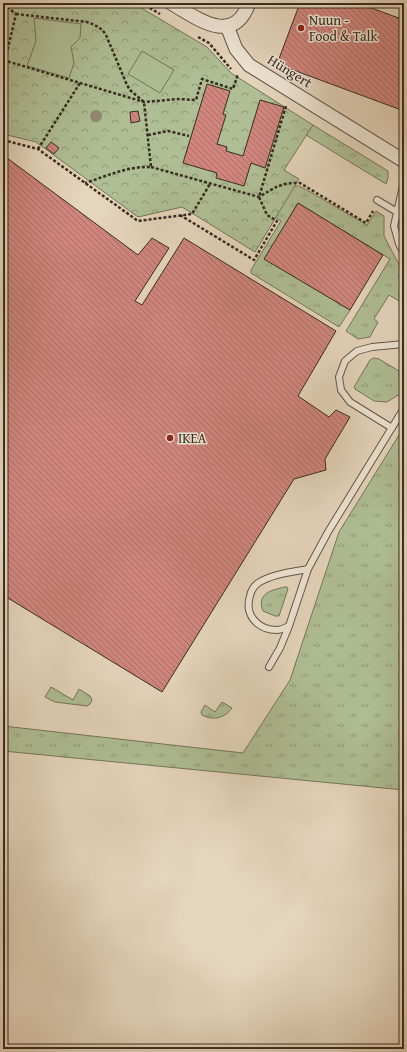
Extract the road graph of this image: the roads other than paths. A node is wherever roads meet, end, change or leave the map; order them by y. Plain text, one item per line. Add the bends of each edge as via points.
1 (171, 3) edge
2 (249, 3) edge
3 (185, 7) edge
4 (227, 26) junction
5 (404, 161) edge
6 (404, 181) edge
7 (378, 201) road end
8 (397, 212) junction
9 (404, 254) edge
10 (404, 344) edge
11 (404, 408) edge
12 (392, 428) junction
13 (308, 568) junction
14 (289, 626) junction
15 (268, 667) dead end

1 - 3 street
2 - 4 street via 243,17
3 - 4 street via 208,24
4 - 5 street, Hüngert via 236,49 249,65
6 - 8 lane
7 - 8 lane
8 - 9 lane via 394,226 398,244
10 - 12 lane via 357,351 345,361 339,377 341,390 350,402
11 - 12 lane
12 - 13 lane
13 - 14 lane
13 - 14 lane via 266,578 256,584 251,592 249,613 256,623 268,629 279,630
14 - 15 lane via 280,648

